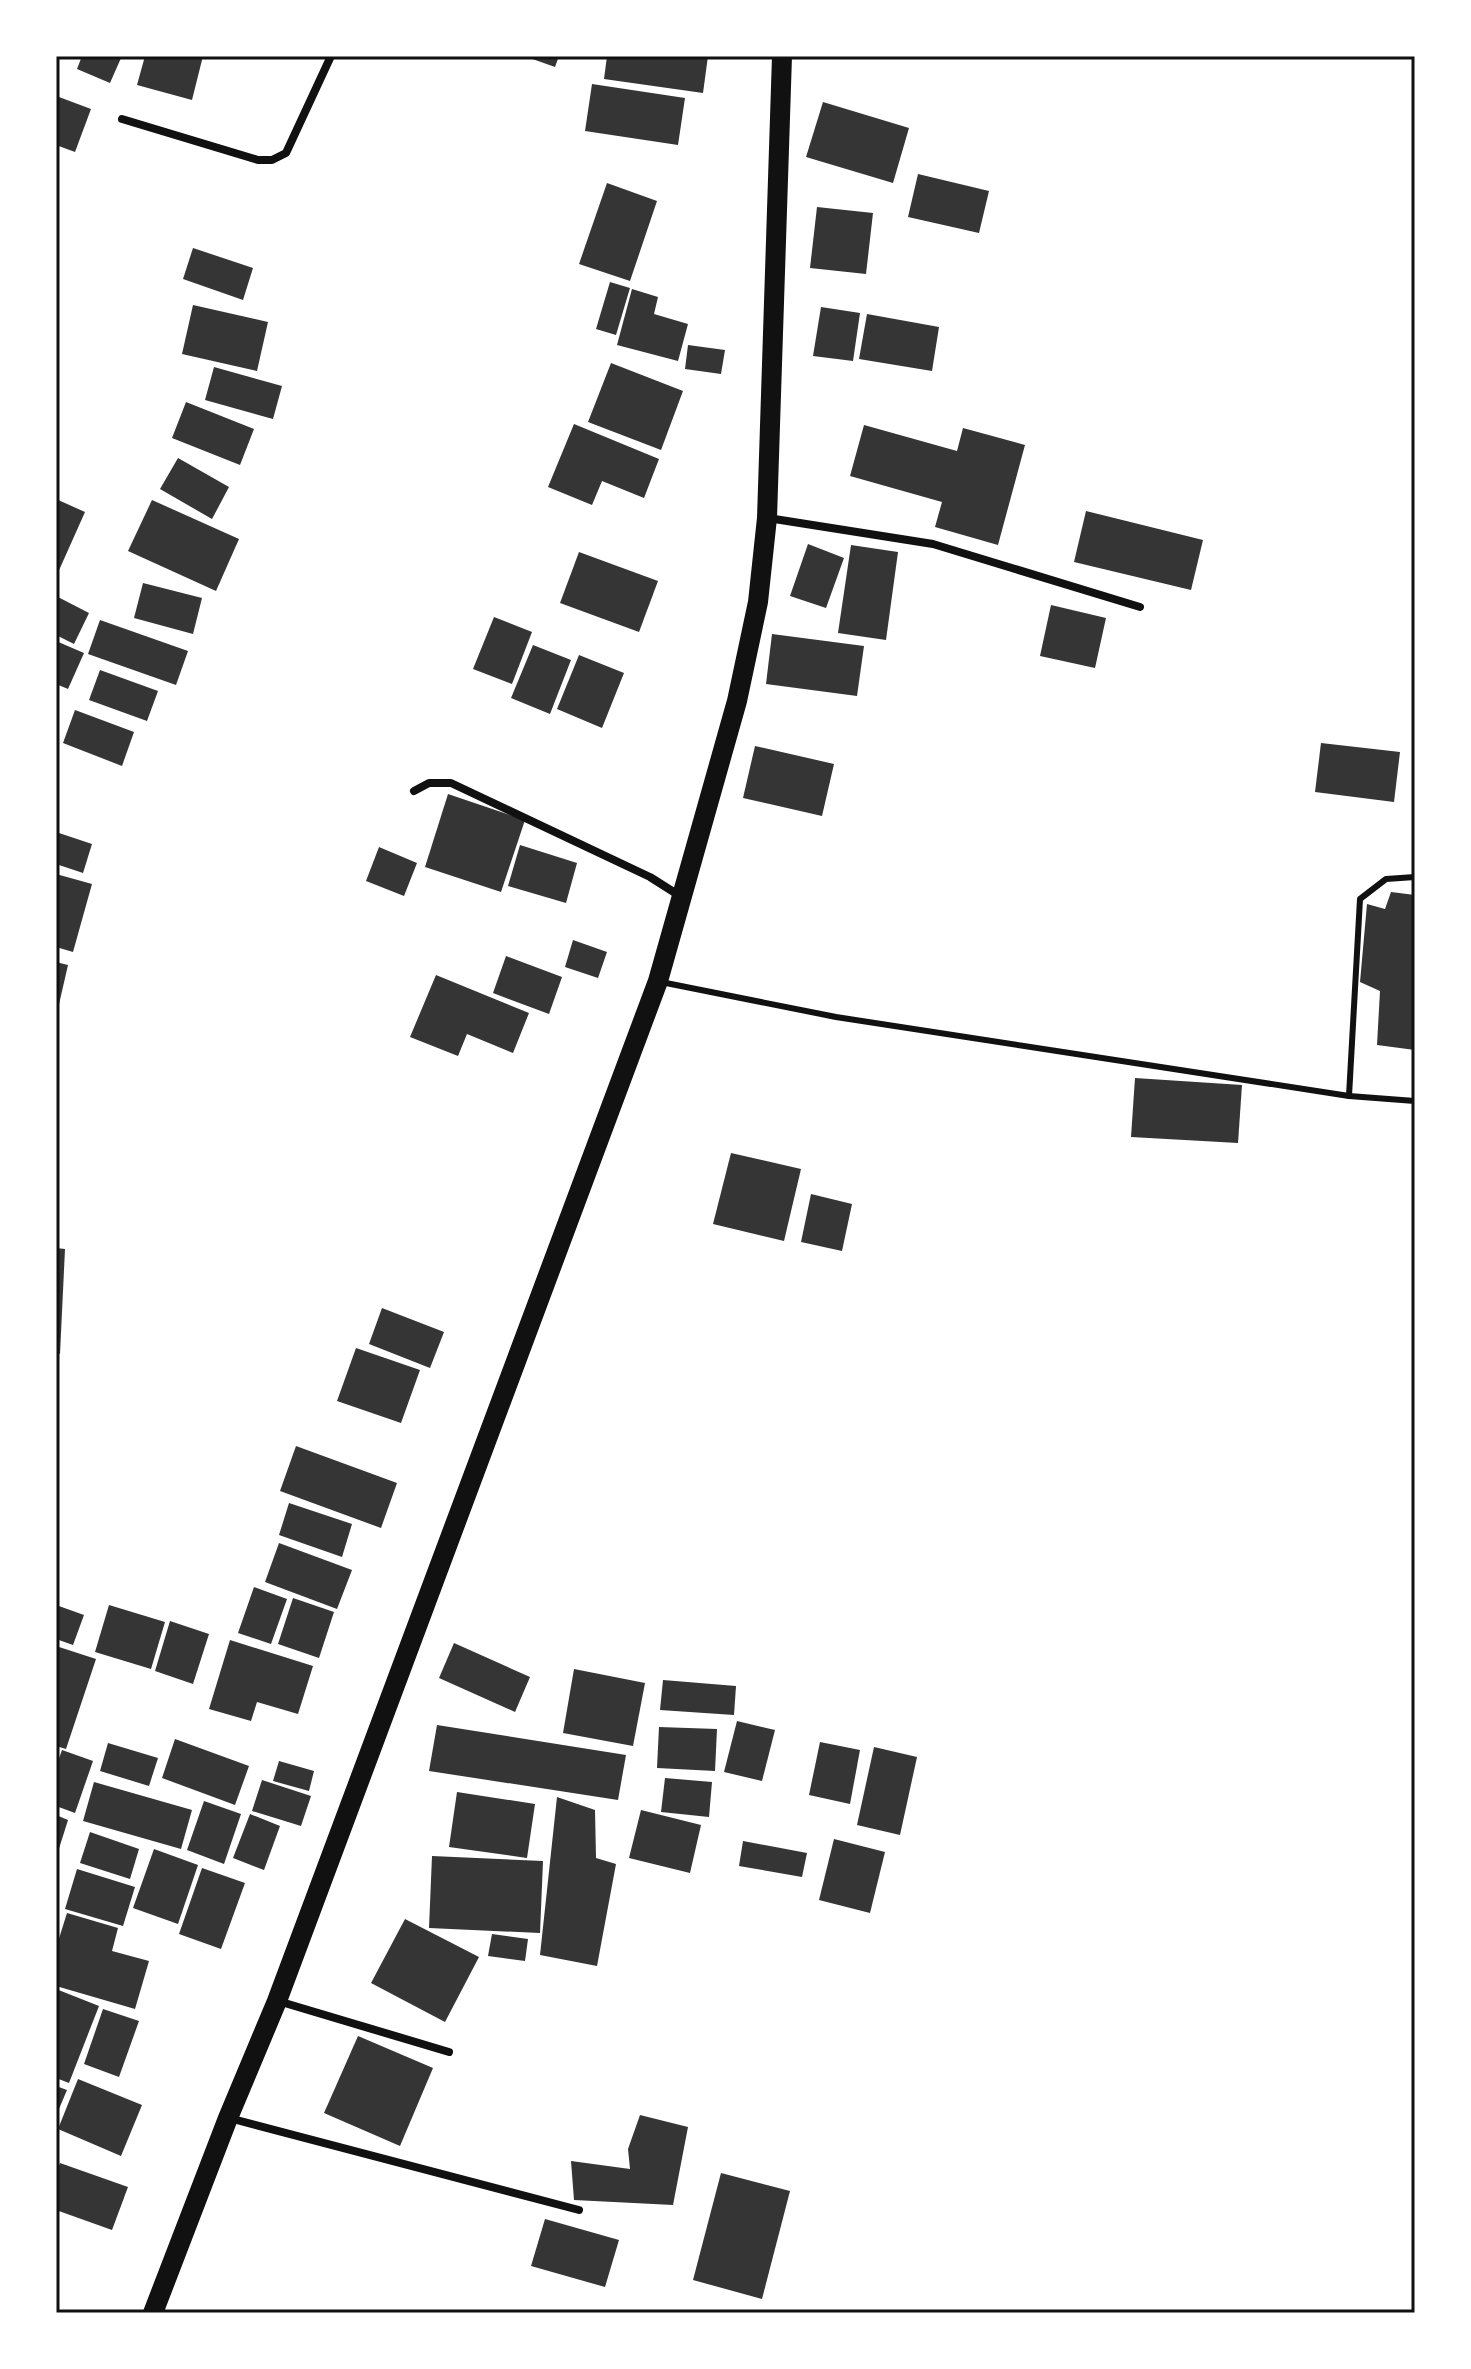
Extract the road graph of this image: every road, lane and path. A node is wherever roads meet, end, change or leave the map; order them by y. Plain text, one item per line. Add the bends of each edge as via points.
1 (331, 56) edge
2 (782, 56) edge
3 (122, 119) dead end
4 (767, 518) junction
5 (1140, 607) dead end
6 (414, 791) dead end
7 (1415, 877) edge
8 (681, 897) junction
9 (658, 981) junction
10 (1349, 1096) junction
11 (1415, 1101) edge
12 (277, 2001) junction
13 (449, 2052) dead end
14 (228, 2118) junction
15 (579, 2210) dead end
16 (153, 2313) edge

1 - 3 street via 286,153 272,160
2 - 4 main road
4 - 5 street via 933,544
4 - 8 main road via 758,602 737,701
6 - 8 street via 429,783 451,783 650,877
7 - 10 lane via 1386,879 1360,899
8 - 9 main road
9 - 10 lane via 836,1017
9 - 12 main road
10 - 11 lane
12 - 13 street
12 - 14 main road
14 - 15 street
14 - 16 main road

